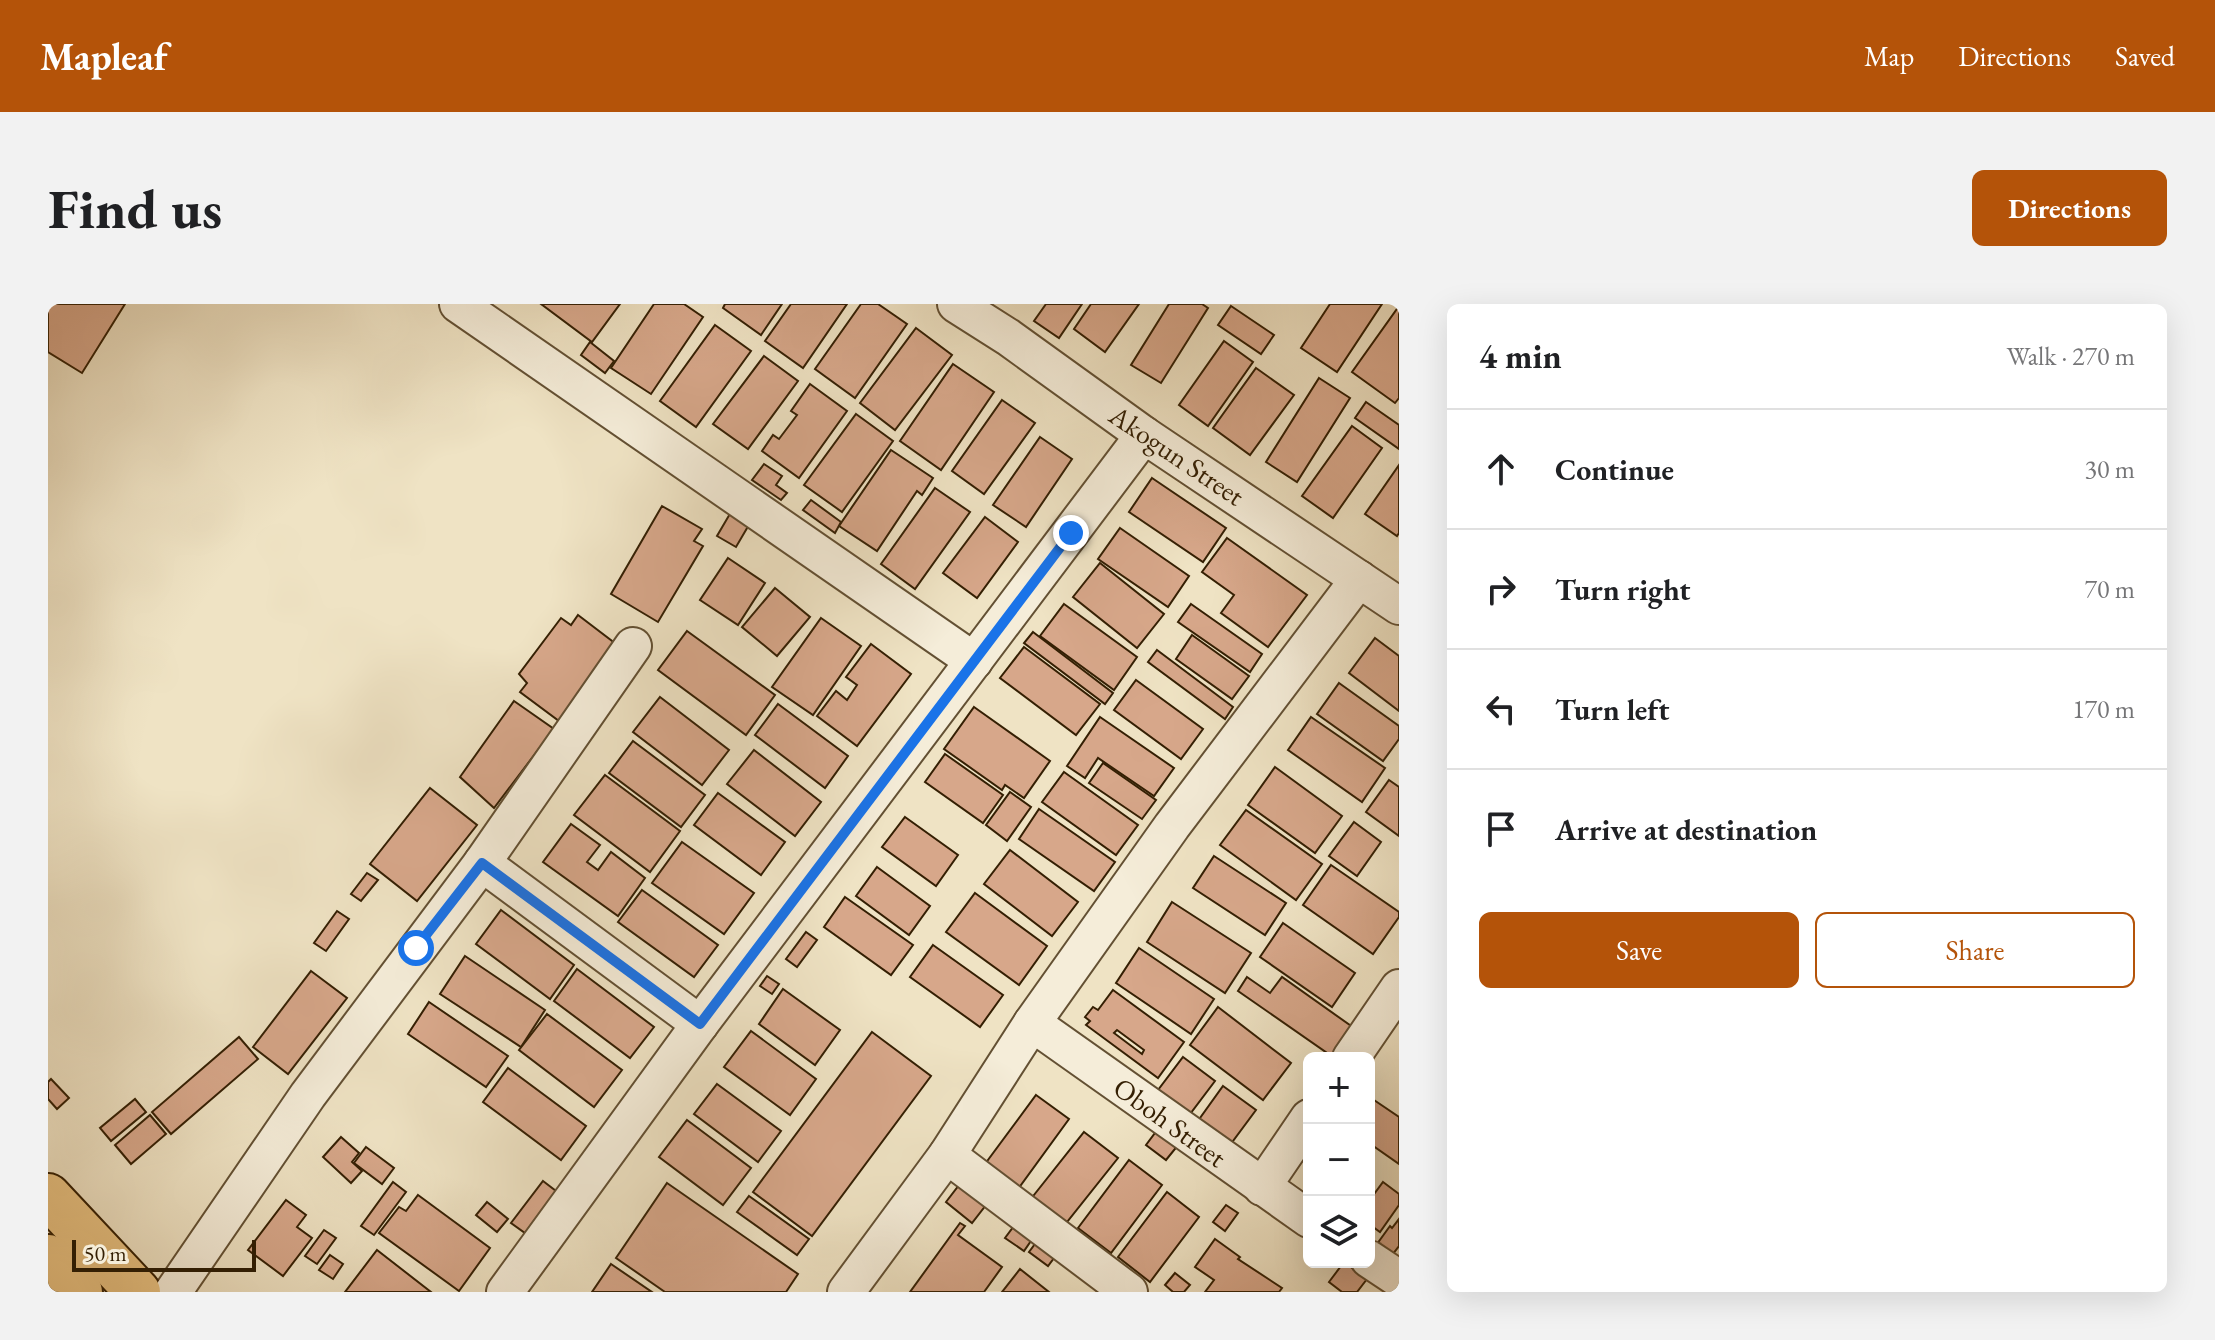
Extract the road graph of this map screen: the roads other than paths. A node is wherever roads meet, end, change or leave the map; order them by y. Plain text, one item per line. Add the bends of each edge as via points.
1 (458, 304) edge
2 (956, 304) edge
3 (1144, 435) junction
4 (1359, 579) junction
5 (1399, 606) edge
6 (633, 646) dead end
7 (974, 661) junction
8 (482, 863) junction
9 (1399, 988) edge
10 (1032, 1023) junction
11 (700, 1024) junction
12 (1355, 1052) edge
13 (1305, 1124) edge
14 (947, 1155) junction
15 (1262, 1187) junction
16 (48, 1196) edge
17 (1303, 1215) edge
18 (48, 1257) edge
19 (1375, 1263) edge
20 (1399, 1279) edge
21 (80, 1292) edge
22 (138, 1292) edge
23 (173, 1292) edge
24 (505, 1292) edge
25 (846, 1292) edge
26 (1129, 1292) edge

1 - 7 street
2 - 3 street, Akogun Street
3 - 4 street, Akogun Street
3 - 7 street
4 - 5 street, Akogun Street
4 - 10 street via 1172,826
6 - 8 street
7 - 11 street
8 - 11 street
8 - 23 street via 308,1095
9 - 12 street
10 - 14 street
10 - 15 street, Oboh Street
11 - 24 street
13 - 15 street
14 - 25 street
14 - 26 street
15 - 17 street, Oboh Street
16 - 22 main road
18 - 21 main road
19 - 20 street

